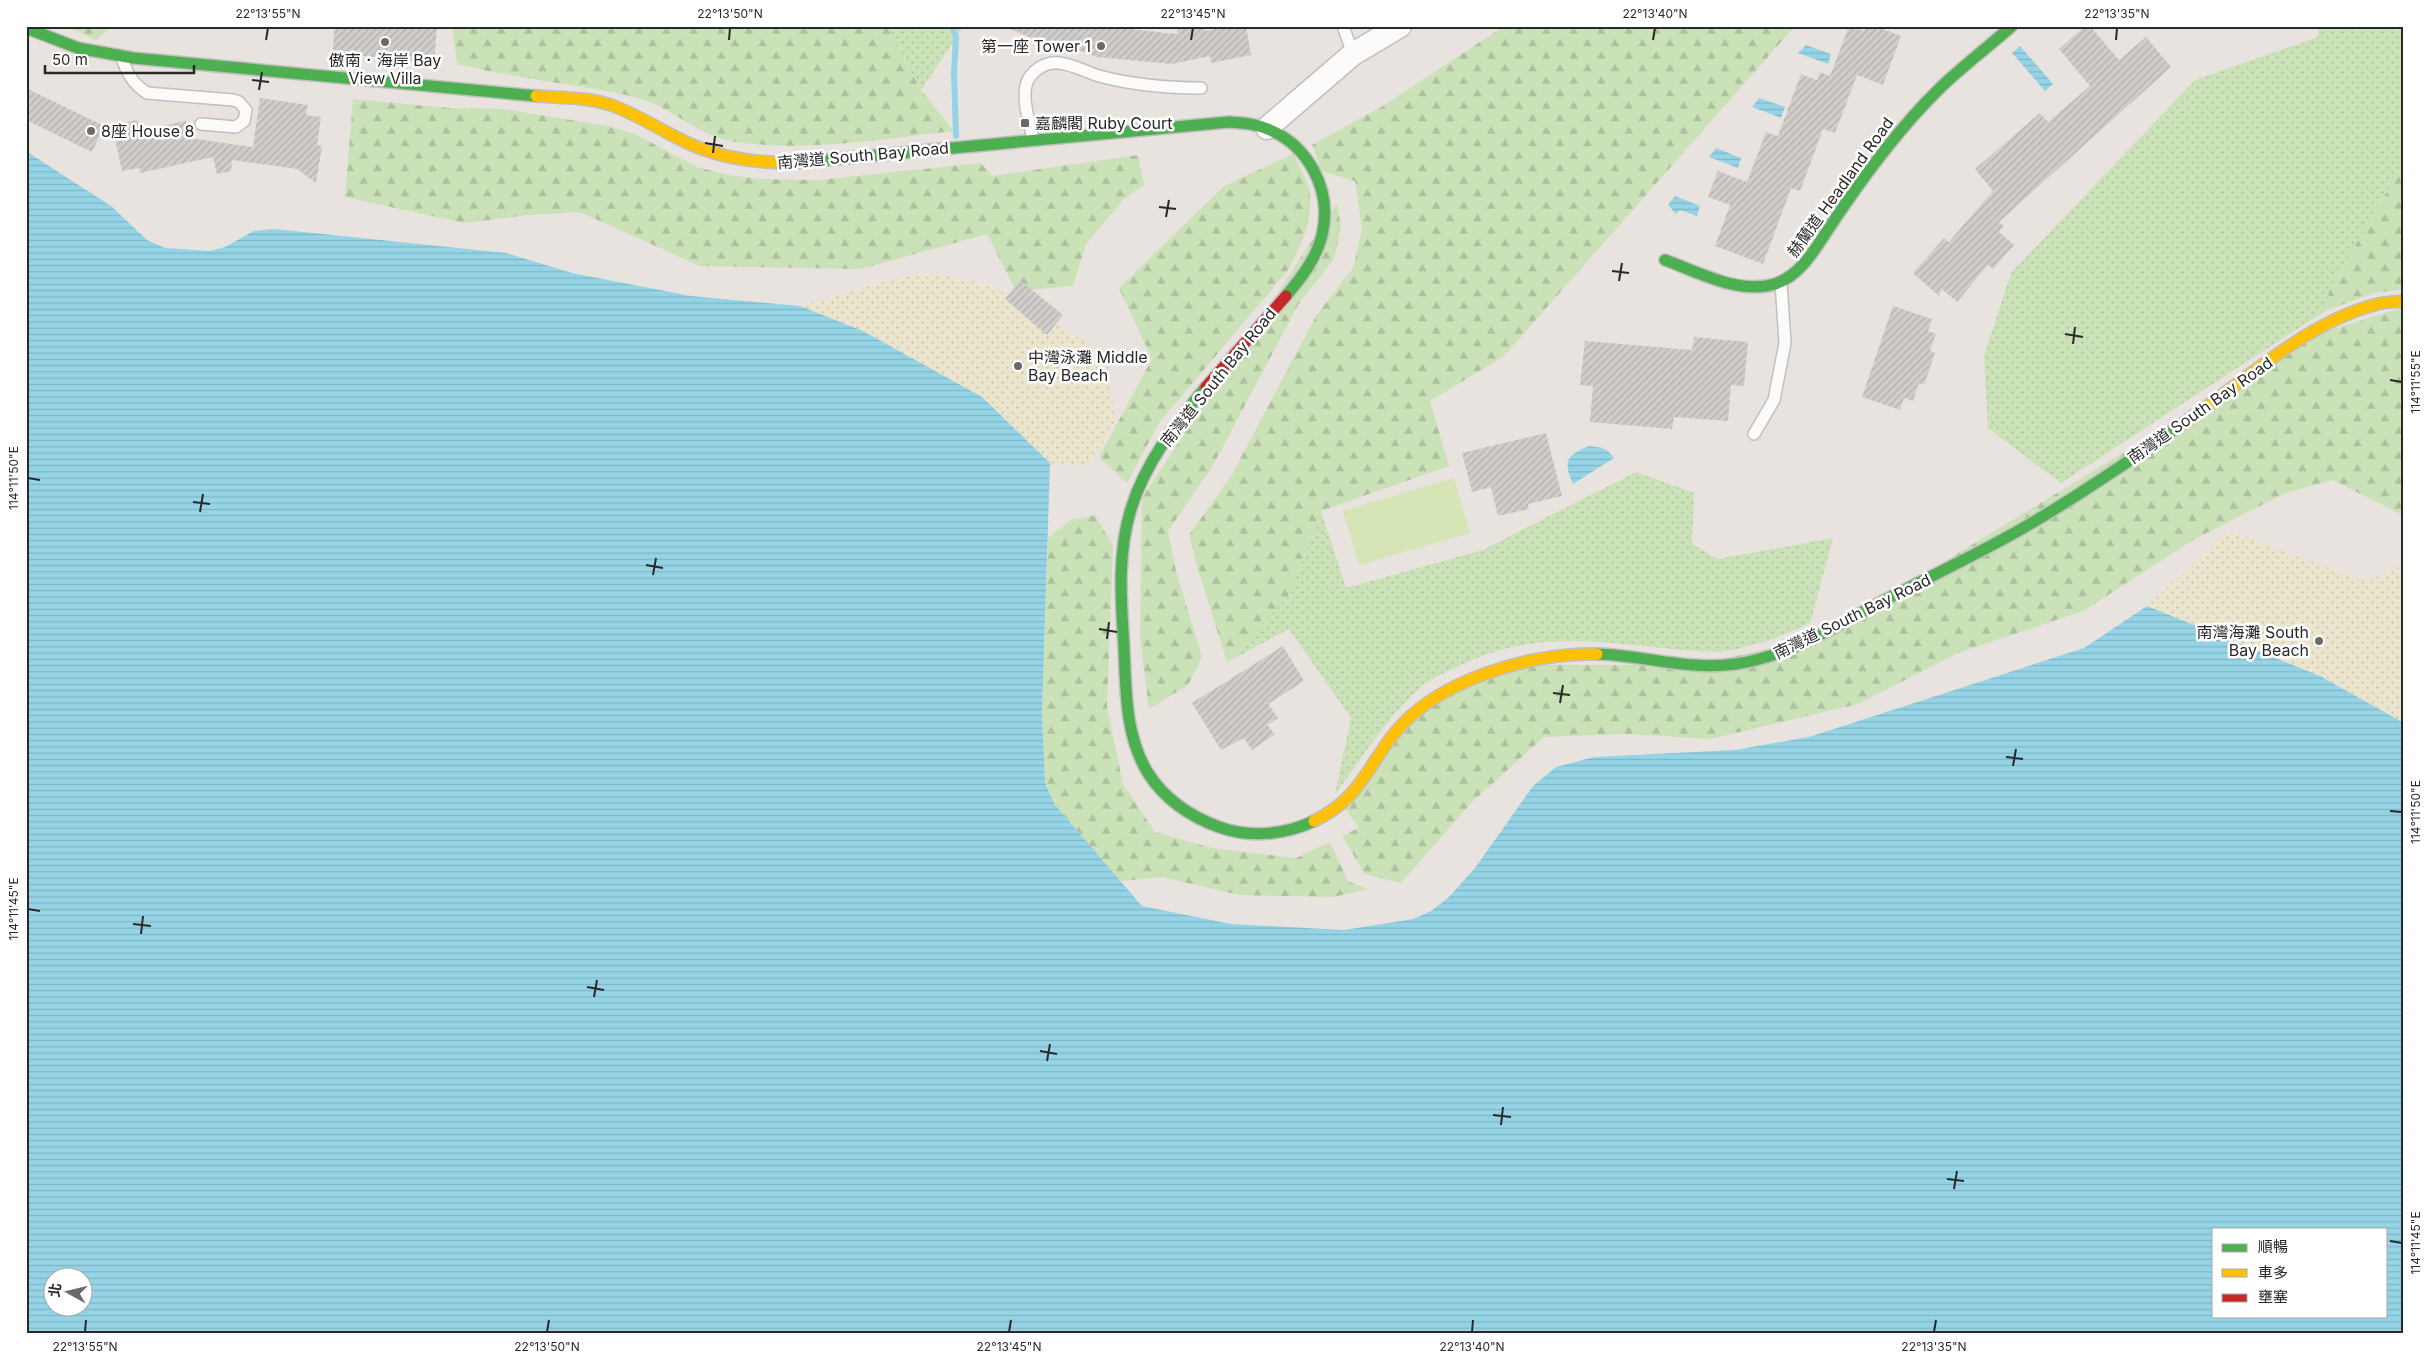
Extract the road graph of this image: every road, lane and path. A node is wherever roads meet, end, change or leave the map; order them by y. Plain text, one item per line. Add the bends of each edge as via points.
1 (1343, 26) edge
2 (1400, 26) edge
3 (2012, 26) edge
4 (26, 28) edge
5 (1353, 54) junction
6 (122, 57) junction
7 (1201, 88) dead end
8 (201, 124) dead end
9 (1267, 128) junction
10 (1033, 140) junction
11 (1665, 260) dead end
12 (1781, 282) junction
13 (2404, 301) edge
14 (1754, 434) dead end

1 - 5 lane
2 - 5 street
3 - 12 street, 赫蘭道 Headland Road via 1933,95 1866,174 1808,260 1798,272
4 - 6 street, 南灣道 South Bay Road via 64,44
5 - 9 street
6 - 8 lane via 128,74 147,93 233,100 246,110 244,121 236,127
6 - 10 street, 南灣道 South Bay Road via 596,101 635,113 708,152 755,162 799,163
7 - 10 lane via 1149,86 1098,76 1060,62 1047,63 1035,70 1027,81 1025,94
9 - 10 street, 南灣道 South Bay Road via 1246,123 1212,123
9 - 13 street, 南灣道 South Bay Road via 1296,146 1313,168 1324,202 1322,238 1298,279 1181,419 1153,458 1138,489 1128,522 1121,576 1128,711 1132,738 1139,756 1152,780 1171,800 1205,823 1230,832 1272,834 1301,827 1324,816 1357,788 1387,742 1412,716 1450,690 1495,671 1531,661 1590,654 1623,655 1684,666 1731,665 1765,658 1802,643 2044,516 2328,324 2374,305
11 - 12 street, 赫蘭道 Headland Road via 1740,286 1756,288
12 - 14 lane via 1785,343 1774,400

